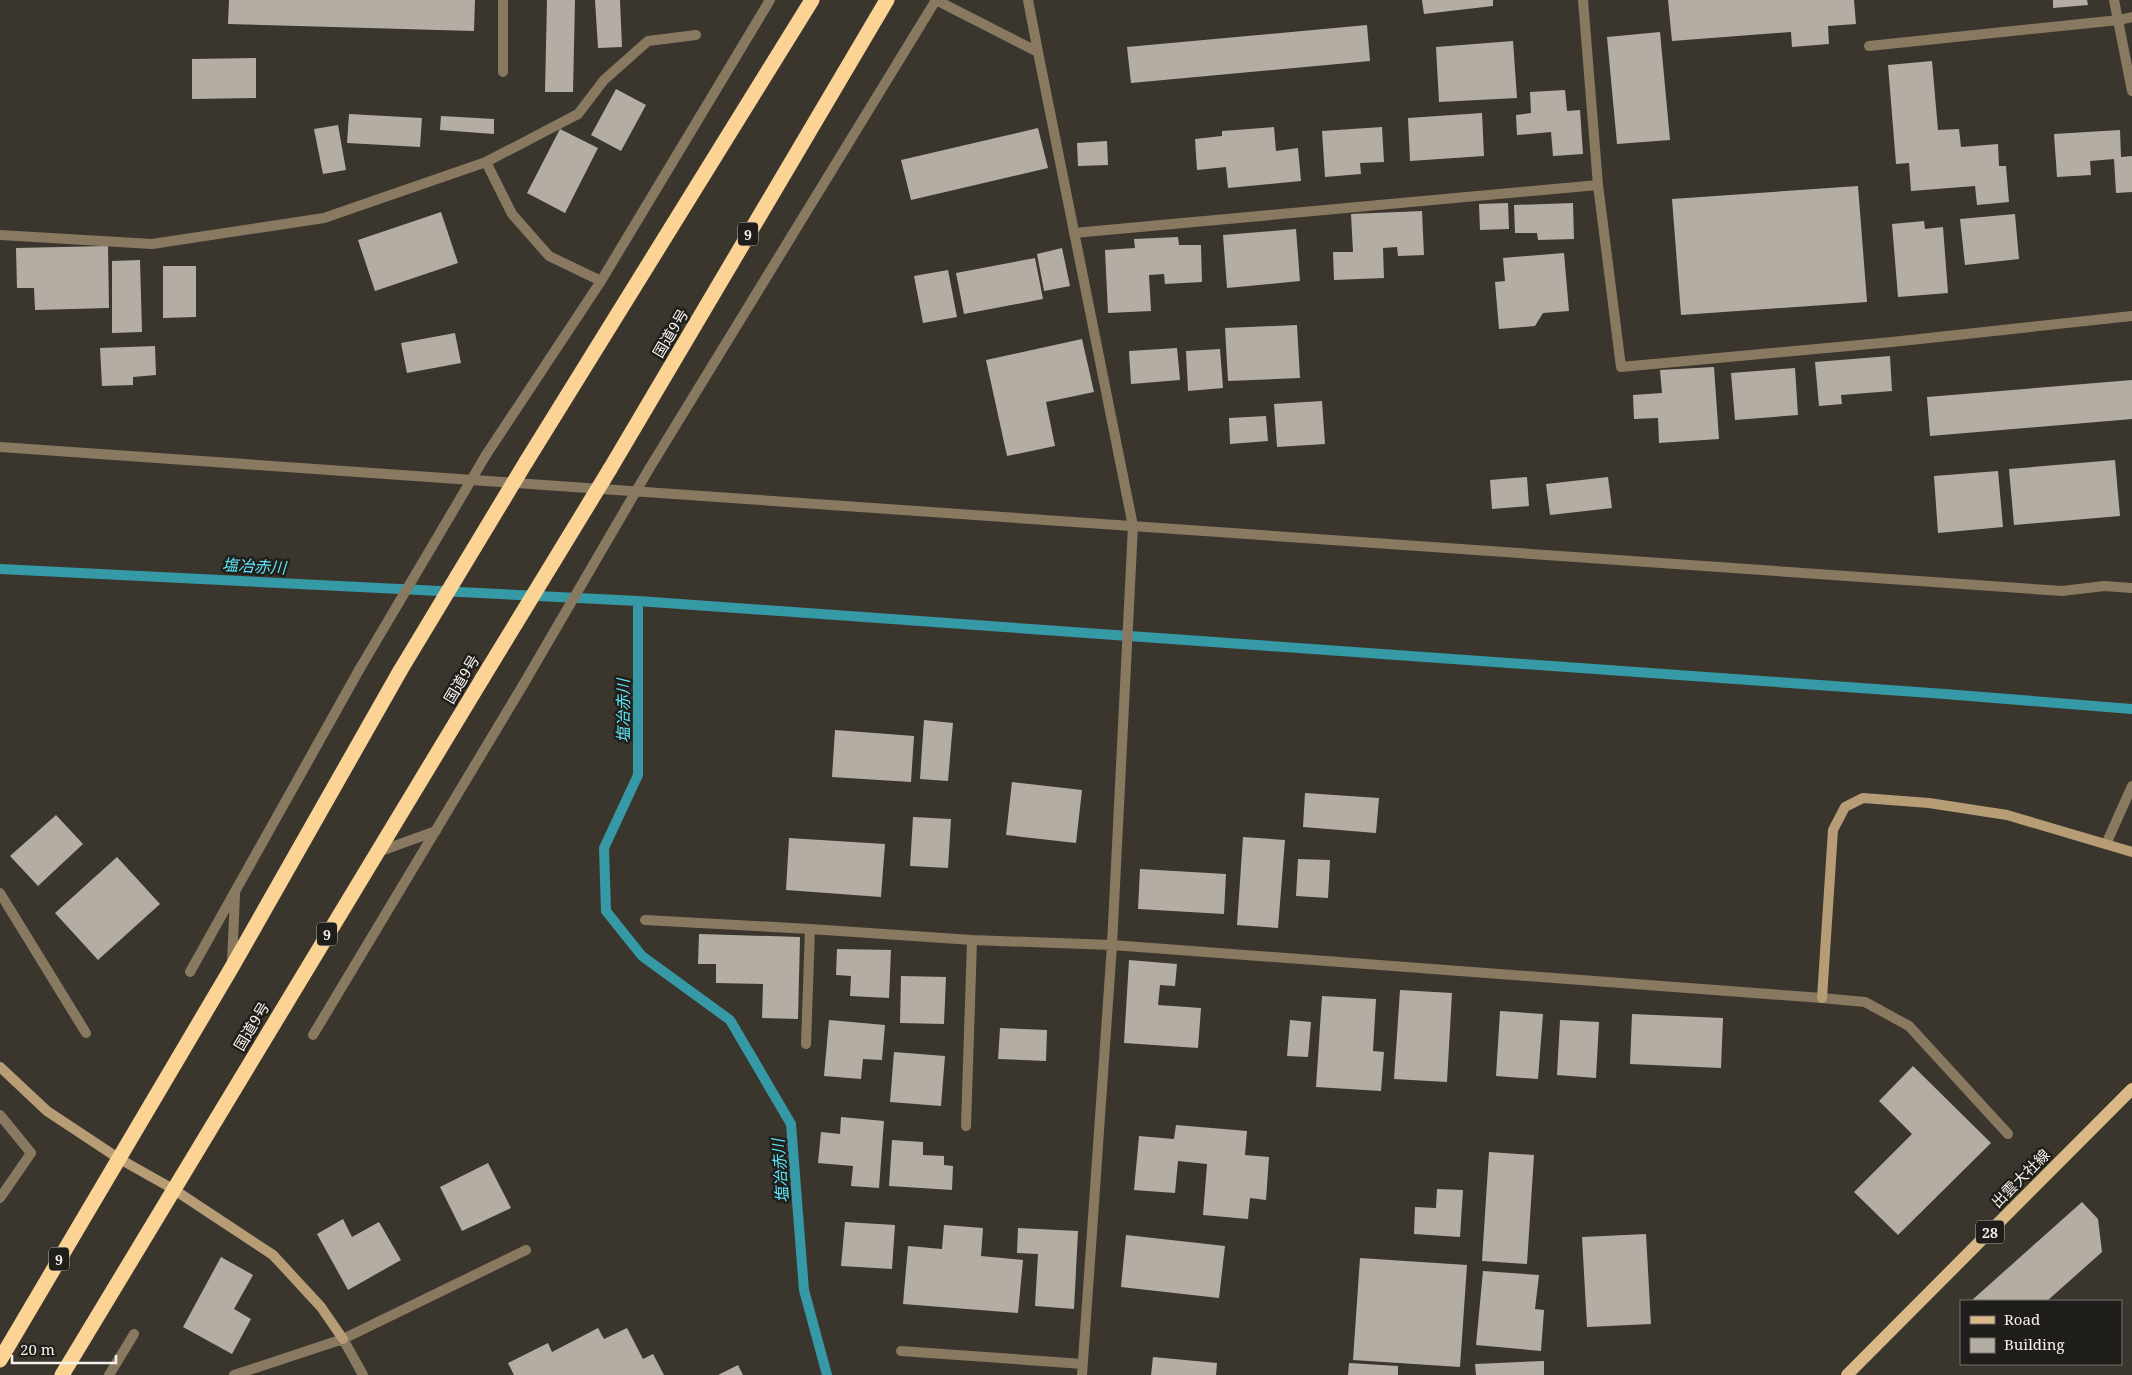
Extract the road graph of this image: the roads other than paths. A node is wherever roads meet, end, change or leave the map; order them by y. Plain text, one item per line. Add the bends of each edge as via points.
1 (504, 0) edge
2 (770, 0) edge
3 (812, 0) edge
4 (887, 0) edge
5 (936, 0) edge
6 (1028, 0) edge
7 (1583, 0) edge
8 (2114, 0) edge
9 (2132, 17) edge
10 (2119, 20) junction
11 (696, 35) dead end
12 (1869, 46) dead end
13 (1038, 52) junction
14 (502, 72) dead end
15 (2132, 91) edge
16 (486, 162) junction
17 (1598, 185) junction
18 (1074, 233) junction
19 (0, 235) edge
20 (600, 281) junction
21 (2132, 316) edge
22 (0, 447) edge
23 (1133, 526) junction
24 (2132, 588) edge
25 (2132, 786) edge
26 (436, 831) junction
27 (2106, 844) junction
28 (377, 852) junction
29 (2132, 852) edge
30 (0, 893) edge
31 (235, 893) junction
32 (645, 920) dead end
33 (810, 928) junction
34 (972, 940) junction
35 (1112, 945) junction
36 (232, 967) junction
37 (190, 972) dead end
38 (1822, 998) junction
39 (86, 1033) dead end
40 (313, 1035) dead end
41 (806, 1044) dead end
42 (0, 1067) edge
43 (2132, 1089) edge
44 (0, 1115) edge
45 (966, 1126) dead end
46 (2008, 1134) dead end
47 (118, 1158) junction
48 (173, 1189) junction
49 (0, 1198) edge
50 (526, 1250) dead end
51 (134, 1334) dead end
52 (342, 1339) junction
53 (901, 1351) dead end
54 (0, 1360) edge
55 (1083, 1370) edge
56 (62, 1375) edge
57 (109, 1375) edge
58 (234, 1375) edge
59 (364, 1375) edge
60 (1847, 1375) edge

1 - 14 street
2 - 20 street
3 - 36 highway, 9, bridge via 400,671
4 - 28 highway, 国道9号 / 9, bridge via 610,468
5 - 13 street
5 - 26 street, bridge via 649,468
6 - 13 street
7 - 17 street
8 - 10 street
9 - 10 street
10 - 12 street
10 - 15 street
11 - 16 street via 648,42 604,80 578,114
13 - 18 street
16 - 19 street via 324,218 162,243
16 - 20 street via 512,214 549,256
17 - 18 street
17 - 21 street via 1621,367
18 - 23 street
20 - 31 street, bridge via 486,455 359,670
22 - 23 street
23 - 24 street via 2062,591 2104,586
23 - 35 street
25 - 27 street
26 - 28 street
26 - 40 street
27 - 29 street
27 - 38 street via 2007,815 1929,803 1863,798 1845,807 1833,830
28 - 48 highway, 国道9号 / 9
30 - 39 street
31 - 36 street
31 - 37 street
32 - 33 street
33 - 34 street
33 - 41 street
34 - 35 street
34 - 45 street
35 - 38 street
35 - 55 street
36 - 47 highway, 9
38 - 46 street via 1865,1002 1909,1026
42 - 47 street via 47,1110
43 - 60 main road, 出雲大社線 / 28
44 - 49 street via 31,1153
47 - 48 street
47 - 54 highway, 9
48 - 52 street via 273,1255 321,1307
48 - 56 highway, 国道9号 / 9
50 - 52 street
51 - 57 street
52 - 58 street
52 - 59 street
53 - 55 street

